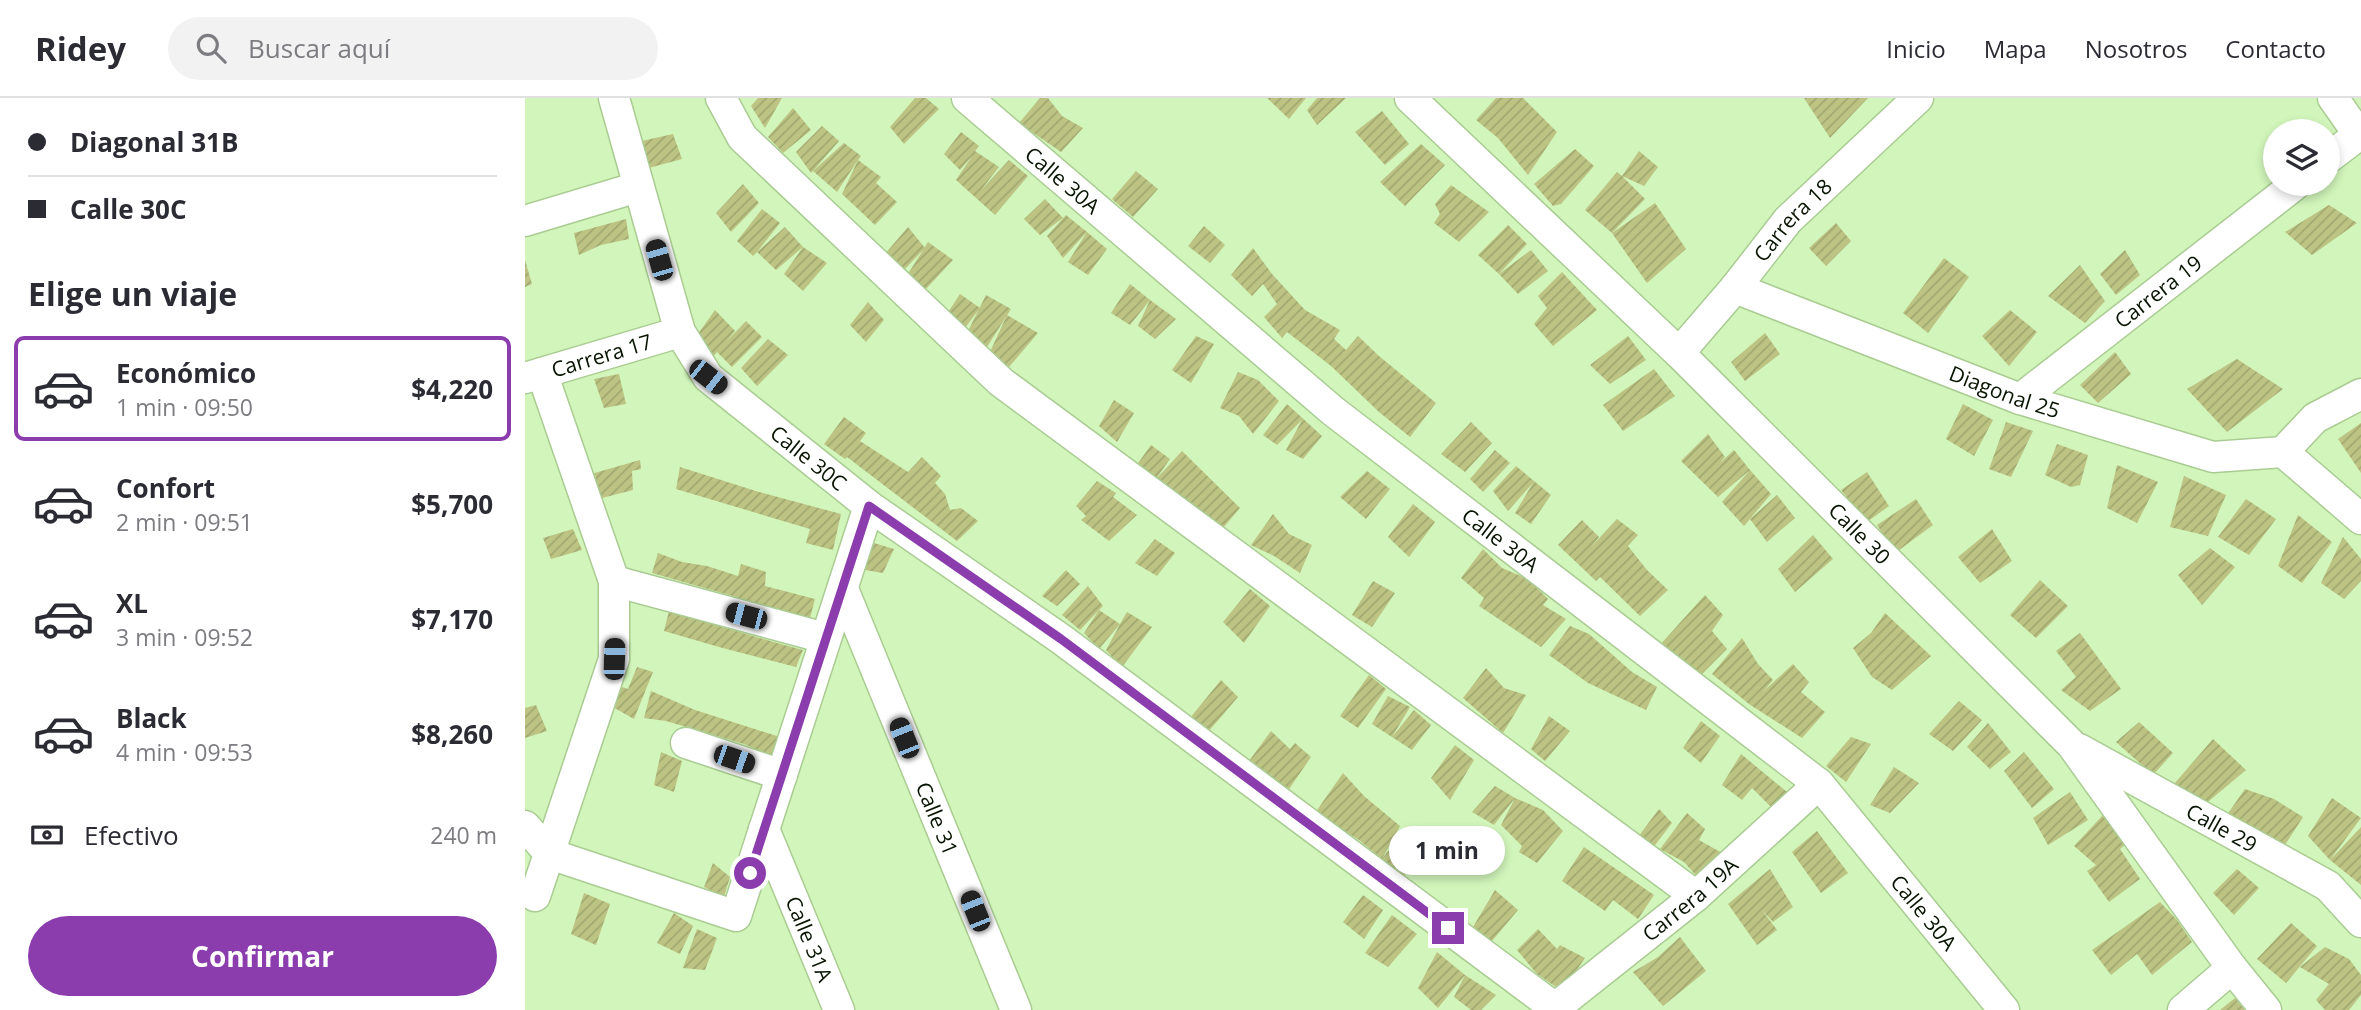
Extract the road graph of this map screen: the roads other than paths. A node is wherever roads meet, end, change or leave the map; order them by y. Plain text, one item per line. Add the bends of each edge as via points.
1 (614, 98) edge
2 (721, 98) edge
3 (967, 98) edge
4 (1410, 98) edge
5 (1918, 98) edge
6 (2333, 98) edge
7 (2360, 134) edge
8 (2340, 149) edge
9 (638, 187) junction
10 (2281, 196) edge
11 (525, 220) edge
12 (1735, 288) junction
13 (680, 332) junction
14 (1679, 353) junction
15 (533, 376) edge
16 (2361, 394) edge
17 (2020, 399) junction
18 (2283, 452) junction
19 (869, 506) junction
20 (2361, 519) edge
21 (614, 581) junction
22 (843, 589) junction
23 (825, 638) junction
24 (686, 743) dead end
25 (2072, 745) junction
26 (782, 775) junction
27 (1819, 784) junction
28 (525, 826) edge
29 (764, 829) junction
30 (550, 854) junction
31 (535, 896) dead end
32 (1696, 897) junction
33 (2361, 922) edge
34 (2232, 968) junction
35 (1555, 1008) joint
36 (839, 1010) edge
37 (1016, 1010) edge
38 (2004, 1010) edge
39 (2183, 1010) edge
40 (2266, 1010) edge

1 - 9 street, Calle 30C
2 - 32 street via 742,137 1001,382
3 - 27 street, Calle 30A via 1333,411
4 - 14 street, Calle 30
5 - 12 street, Carrera 18 via 1787,220
6 - 7 street
7 - 8 street
9 - 11 street
9 - 13 street, Calle 30C
10 - 17 street, Carrera 19
12 - 14 street, Carrera 18
12 - 17 street, Diagonal 25
13 - 15 street, Carrera 17
13 - 19 street, Calle 30C via 708,377
14 - 25 street, Calle 30
15 - 21 street
16 - 18 street via 2315,418
17 - 18 street, Diagonal 25 via 2213,457
18 - 20 street
19 - 22 street
19 - 35 street, Calle 30C via 1061,639
21 - 23 street
21 - 30 street via 614,659
22 - 23 street
22 - 37 street, Calle 31
23 - 26 street
24 - 26 street
25 - 33 street, Calle 29 via 2328,887
25 - 34 street, Calle 30
26 - 29 street
27 - 32 street, Carrera 19A
27 - 38 street, Calle 30A
28 - 30 street
29 - 30 street via 736,916
29 - 36 street, Calle 31A
30 - 31 street
32 - 35 street, Carrera 19A
34 - 39 street
34 - 40 street, Calle 30

